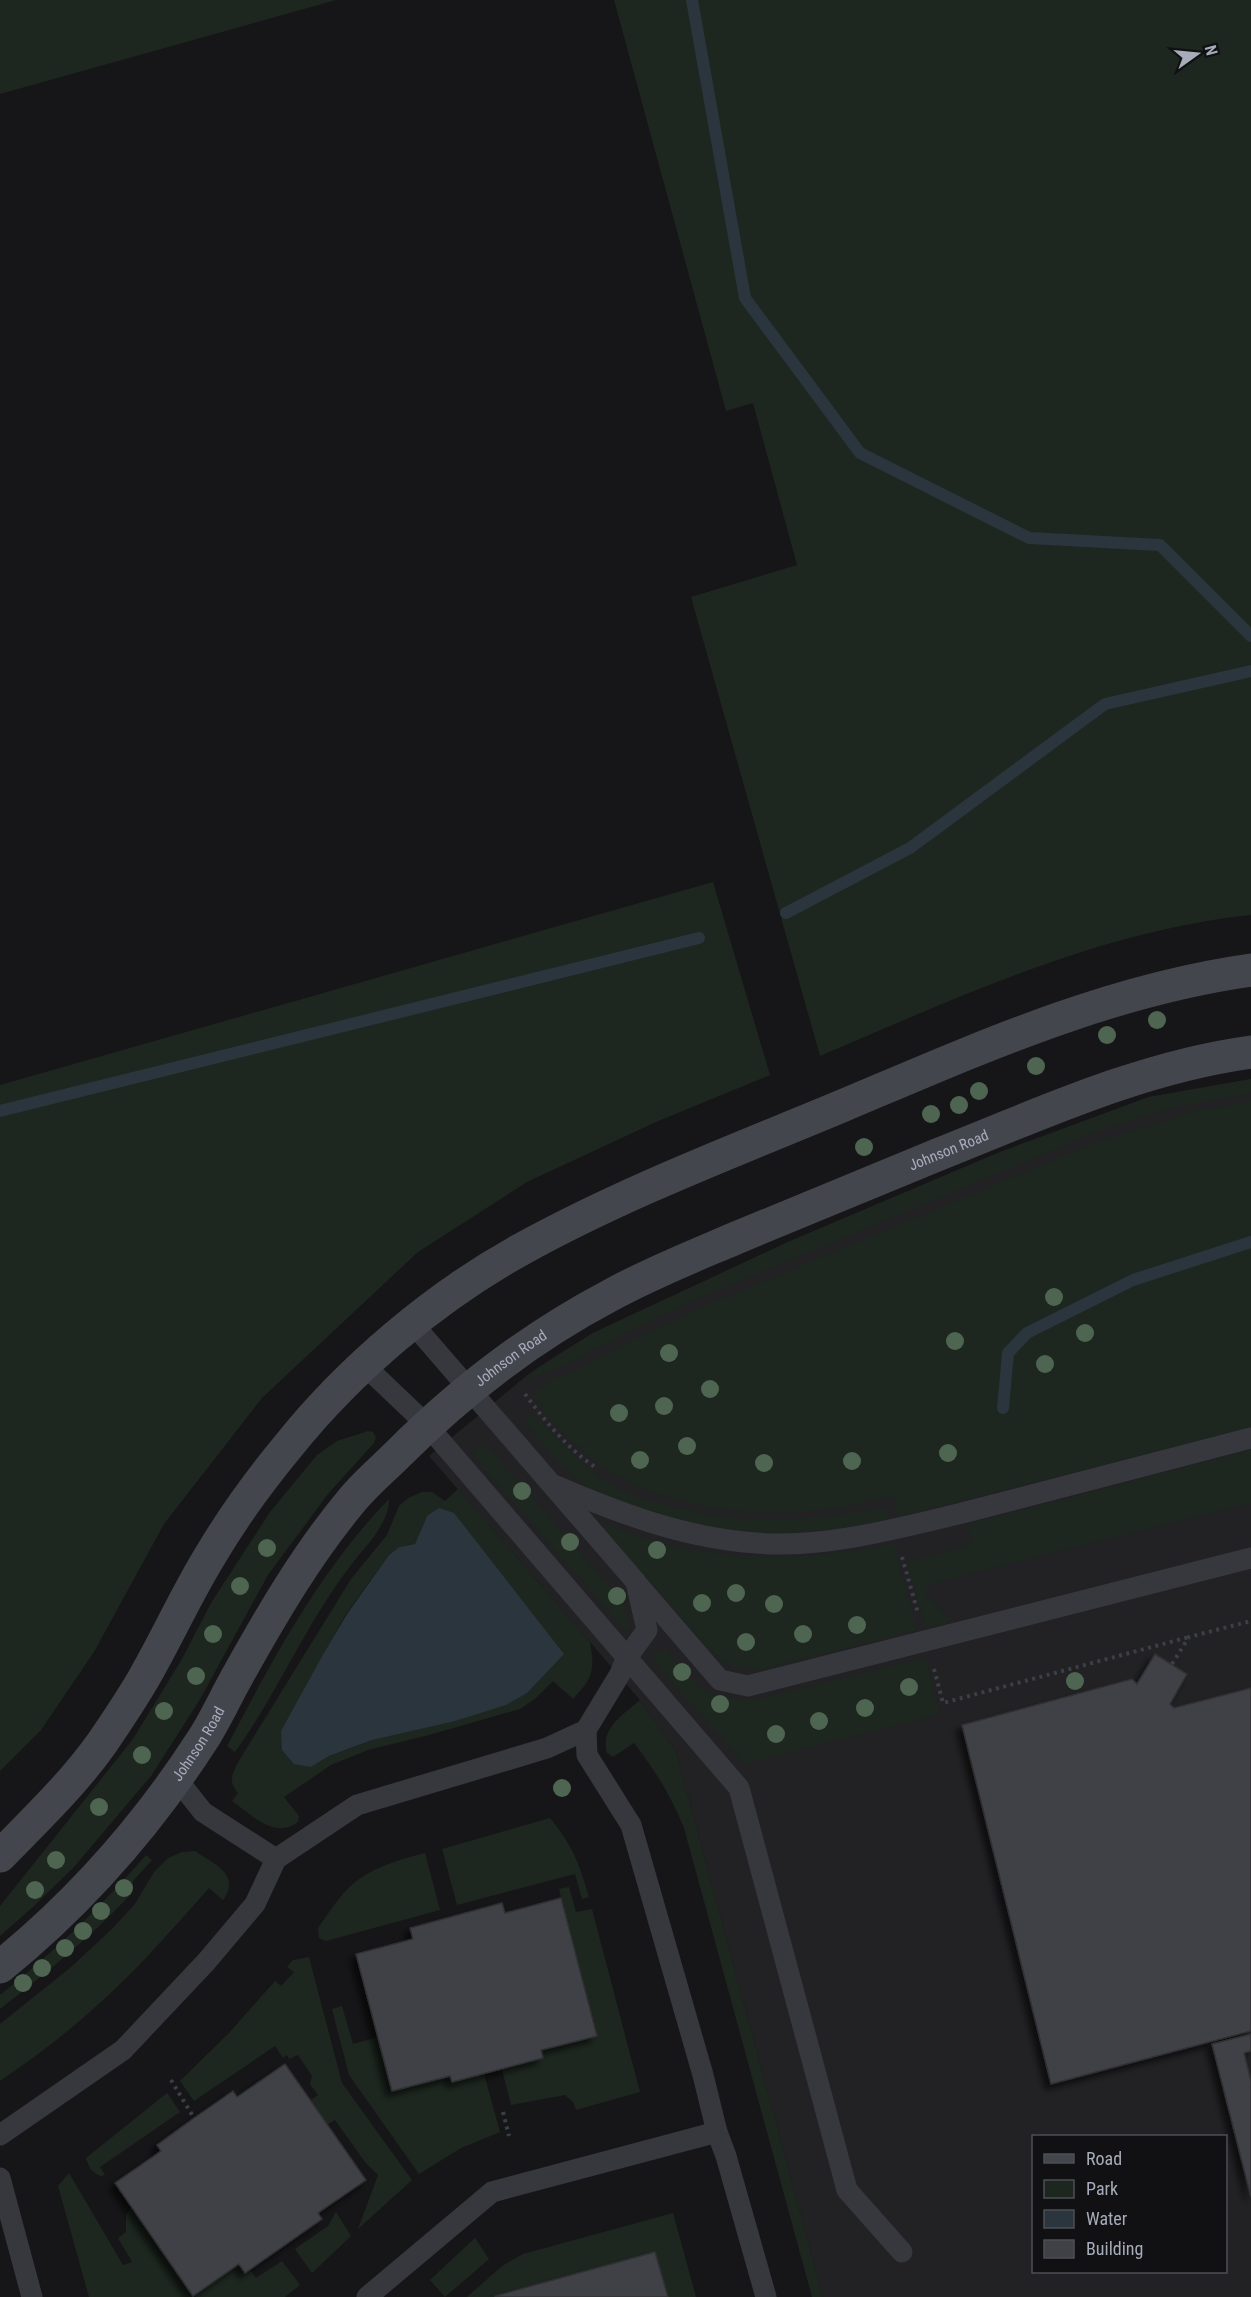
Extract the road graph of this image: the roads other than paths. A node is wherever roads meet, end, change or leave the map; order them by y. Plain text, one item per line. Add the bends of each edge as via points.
1 (1251, 970) edge
2 (1251, 1052) edge
3 (413, 1324) junction
4 (365, 1366) junction
5 (471, 1389) junction
6 (427, 1425) junction
7 (1251, 1438) edge
8 (549, 1483) junction
9 (1251, 1558) edge
10 (636, 1582) junction
11 (626, 1659) junction
12 (586, 1730) junction
13 (176, 1778) junction
14 (0, 1856) edge
15 (276, 1859) junction
16 (0, 1967) edge
17 (717, 2132) junction
18 (0, 2135) edge
19 (0, 2178) edge
20 (902, 2252) dead end
21 (33, 2297) edge
22 (367, 2297) edge
23 (766, 2297) edge

1 - 3 main road via 1139,993 1074,1012 682,1173 519,1251
2 - 5 main road, Johnson Road via 1161,1070 1097,1091 709,1249 571,1317
3 - 4 main road
3 - 5 lane
4 - 6 lane
4 - 14 main road via 291,1442 245,1502 209,1557 144,1679 100,1746
5 - 6 main road, Johnson Road
5 - 8 lane
6 - 11 lane
6 - 13 main road, Johnson Road via 355,1496 308,1556 205,1737
7 - 8 lane via 894,1529 820,1541 757,1544 683,1533 618,1513
8 - 10 lane
9 - 10 lane via 748,1686 720,1680
10 - 11 lane via 647,1630
11 - 12 lane
11 - 20 lane via 739,1788 847,2190
12 - 15 lane via 548,1748 357,1805
12 - 17 lane via 587,1755 631,1825
13 - 15 lane via 203,1812
13 - 16 main road, Johnson Road via 116,1856 43,1932
15 - 18 lane via 255,1904 123,2050
17 - 22 lane via 492,2192
17 - 23 lane
19 - 21 lane

